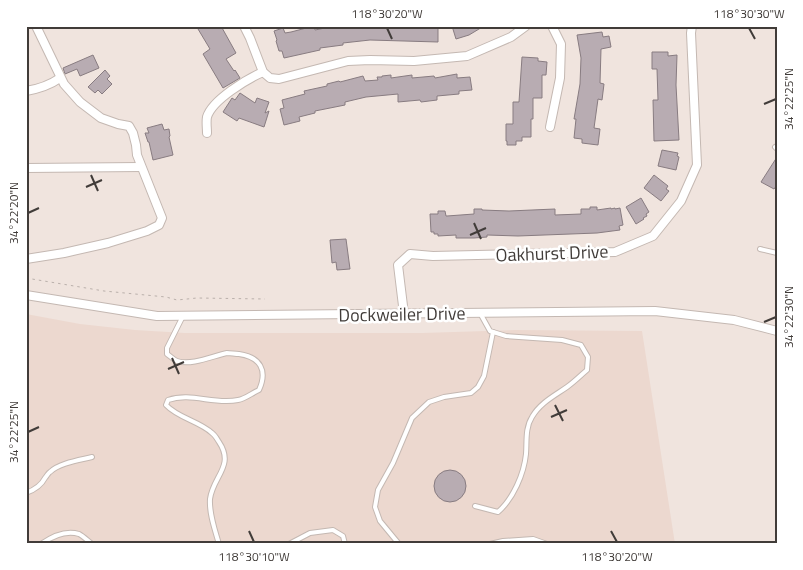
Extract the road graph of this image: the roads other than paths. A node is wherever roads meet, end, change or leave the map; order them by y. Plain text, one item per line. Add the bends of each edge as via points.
1 (36, 26) edge
2 (244, 26) edge
3 (526, 26) edge
4 (552, 26) edge
5 (692, 26) edge
6 (263, 72) junction
7 (60, 78) junction
8 (26, 91) edge
9 (550, 127) dead end
10 (207, 133) dead end
11 (142, 167) junction
12 (26, 168) edge
13 (760, 249) dead end
14 (777, 253) edge
15 (26, 259) edge
16 (26, 295) edge
17 (480, 313) junction
18 (404, 314) junction
19 (183, 316) junction
20 (777, 331) edge
21 (493, 332) junction
22 (92, 457) dead end
23 (26, 493) edge
24 (475, 506) dead end
25 (41, 544) edge
26 (92, 544) edge
27 (219, 544) edge
28 (289, 544) edge
29 (345, 544) edge
30 (399, 544) edge
31 (490, 544) edge
32 (547, 544) edge

1 - 7 street
2 - 6 street
3 - 6 street via 511,37 467,56 348,62 279,79 270,78
4 - 9 street via 561,44 561,53 560,78
5 - 18 street, Oakhurst Drive via 697,166 681,201 653,236 615,252 410,254 398,265
6 - 10 street via 246,80 211,108 206,119
7 - 8 street
7 - 11 street via 74,97 95,114 129,126
11 - 12 street
11 - 15 street via 162,218 154,228 108,243
13 - 14 lane
16 - 19 street, Dockweiler Drive via 157,316
17 - 18 street, Dockweiler Drive
17 - 20 street, Dockweiler Drive via 655,311 734,320
17 - 21 lane
18 - 19 street, Dockweiler Drive
19 - 27 lane via 167,348 167,354 177,361 192,362 229,353 248,356 259,362 262,370 259,390 239,400 185,396 168,400 166,405 212,433 225,453 224,466 210,498
21 - 24 lane via 581,345 588,357 587,370 544,402 531,418 522,475 505,506 498,512
21 - 30 lane via 484,376 478,388 471,393 429,402 412,418 378,490 375,507 380,521
22 - 23 lane via 58,467 49,472 38,488
25 - 26 lane via 66,534 80,534
28 - 29 lane via 310,533 333,530 343,536
31 - 32 lane via 533,539

